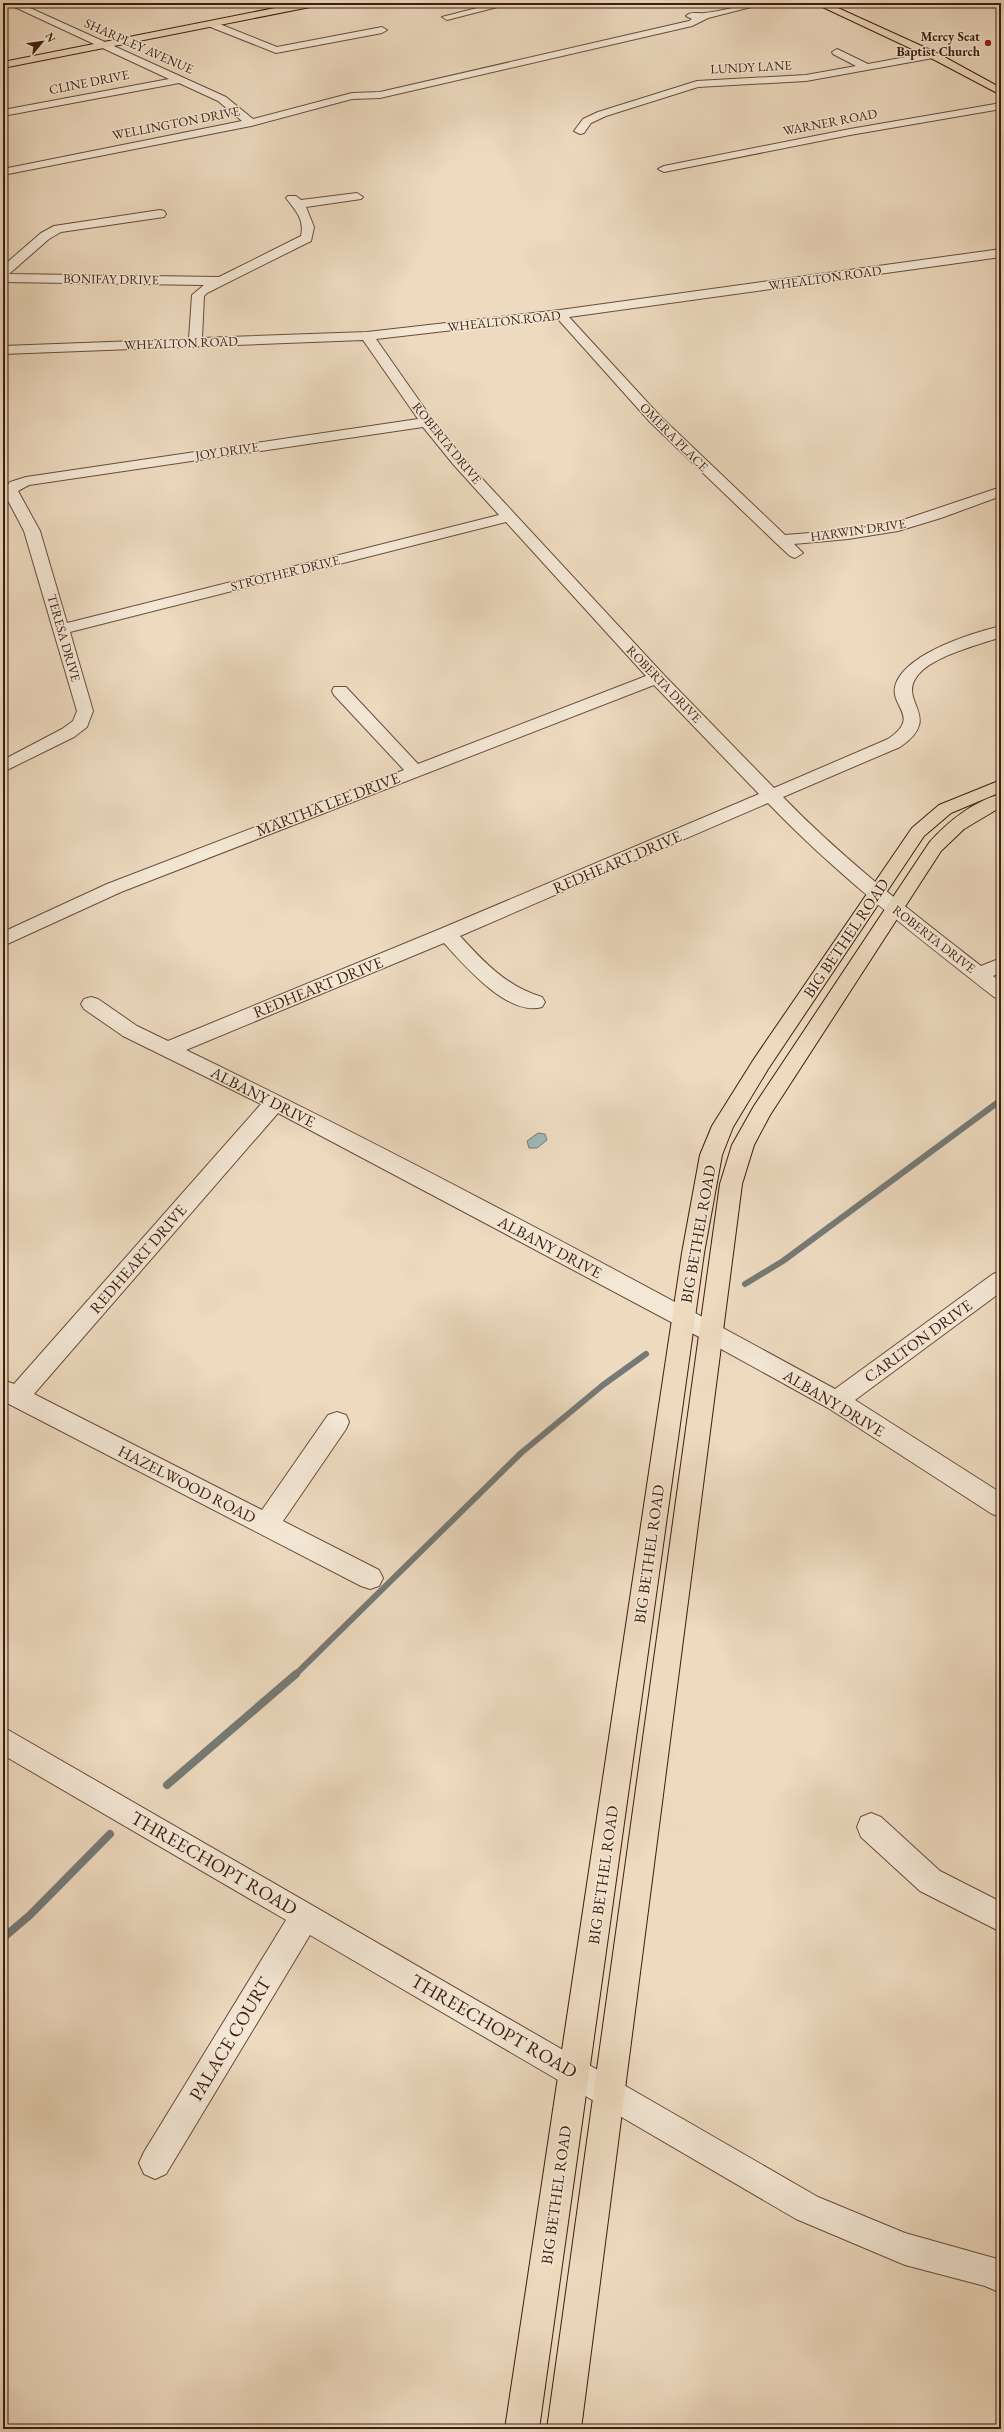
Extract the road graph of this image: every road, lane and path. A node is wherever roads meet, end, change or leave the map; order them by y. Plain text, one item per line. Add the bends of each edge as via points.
1 (11, 3) edge
2 (283, 3) edge
3 (315, 3) edge
4 (501, 3) edge
5 (762, 3) edge
6 (819, 3) edge
7 (705, 16) junction
8 (447, 17) dead end
9 (212, 24) junction
10 (382, 30) dead end
11 (94, 41) junction
12 (105, 46) junction
13 (530, 51) junction
14 (837, 52) dead end
15 (933, 56) junction
16 (3, 57) edge
17 (542, 58) junction
18 (3, 65) edge
19 (867, 67) junction
20 (180, 80) junction
21 (1001, 92) edge
22 (352, 96) junction
23 (1001, 106) edge
24 (3, 113) edge
25 (251, 123) junction
26 (580, 131) dead end
27 (664, 169) dead end
28 (3, 172) edge
29 (357, 197) dead end
30 (160, 214) dead end
31 (1001, 253) edge
32 (3, 272) edge
33 (3, 278) edge
34 (220, 281) junction
35 (560, 314) junction
36 (367, 336) junction
37 (195, 342) junction
38 (3, 350) edge
39 (427, 422) junction
40 (26, 481) joint
41 (1001, 491) edge
42 (509, 517) junction
43 (781, 540) junction
44 (795, 553) dead end
45 (61, 629) junction
46 (1001, 631) edge
47 (657, 678) junction
48 (340, 692) dead end
49 (3, 767) edge
50 (414, 770) junction
51 (1001, 785) edge
52 (772, 795) junction
53 (1001, 800) edge
54 (886, 901) junction
55 (447, 934) junction
56 (3, 940) edge
57 (1001, 964) edge
58 (979, 974) junction
59 (1001, 992) edge
60 (535, 1002) dead end
61 (91, 1004) dead end
62 (169, 1049) junction
63 (749, 1083) junction
64 (774, 1092) junction
65 (275, 1102) junction
66 (1001, 1280) edge
67 (684, 1318) junction
68 (711, 1332) junction
69 (10, 1394) edge
70 (836, 1401) junction
71 (337, 1422) dead end
72 (1001, 1506) edge
73 (266, 1524) junction
74 (370, 1578) dead end
75 (3, 1740) edge
76 (871, 1827) dead end
77 (305, 1916) junction
78 (1001, 1917) edge
79 (574, 2072) junction
80 (611, 2093) junction
81 (155, 2163) dead end
82 (1001, 2277) edge
83 (522, 2429) edge
84 (564, 2429) edge

1 - 11 street, SHARPLEY AVENUE
2 - 11 main road
3 - 9 main road
4 - 8 street via 504,4
5 - 7 street, WELLINGTON DRIVE
6 - 15 main road
7 - 13 street, WELLINGTON DRIVE via 680,17
7 - 17 street, WELLINGTON DRIVE via 692,23
9 - 10 street via 276,50
9 - 12 main road
11 - 12 street, SHARPLEY AVENUE
11 - 16 main road
12 - 18 main road
12 - 20 street, SHARPLEY AVENUE
13 - 17 street
13 - 22 street, WELLINGTON DRIVE via 365,88
14 - 19 street
15 - 19 street, LUNDY LANE
15 - 21 main road
17 - 22 street, WELLINGTON DRIVE via 380,95
19 - 26 street, LUNDY LANE via 806,78 697,84 602,114 587,122
20 - 24 street, CLINE DRIVE
20 - 25 street, SHARPLEY AVENUE via 222,99
22 - 25 street, WELLINGTON DRIVE
23 - 27 street, WARNER ROAD via 850,132
25 - 28 street, WELLINGTON DRIVE
29 - 34 street via 295,201 302,208 309,230 307,238
30 - 32 street via 58,229 45,236
31 - 35 street, WHEALTON ROAD
33 - 34 street, BONIFAY DRIVE
34 - 37 street via 198,295
35 - 36 street, WHEALTON ROAD
35 - 43 street, OMERA PLACE via 655,419
36 - 37 street, WHEALTON ROAD
36 - 39 street, ROBERTA DRIVE
37 - 38 street, WHEALTON ROAD
39 - 40 street, JOY DRIVE
39 - 42 street, ROBERTA DRIVE via 458,461
40 - 45 street, TERESA DRIVE via 10,490 32,530
41 - 43 street, HARWIN DRIVE via 914,522 837,536
42 - 45 street, STROTHER DRIVE
42 - 47 street, ROBERTA DRIVE
43 - 44 street, OMERA PLACE
45 - 49 street, TERESA DRIVE via 85,711 81,723 68,733
46 - 52 street, REDHEART DRIVE via 932,659 912,671 903,689 907,708 913,718 913,727 907,736
47 - 50 street, MARTHA LEE DRIVE
47 - 52 street, ROBERTA DRIVE
48 - 50 street
50 - 56 street, MARTHA LEE DRIVE via 114,888
51 - 54 main road, BIG BETHEL ROAD via 956,803 933,817 912,840
52 - 54 street, ROBERTA DRIVE via 818,844
52 - 55 street, REDHEART DRIVE
53 - 54 main road, BIG BETHEL ROAD via 959,823 944,836
54 - 58 street, ROBERTA DRIVE
54 - 63 main road, BIG BETHEL ROAD
54 - 64 main road, BIG BETHEL ROAD
55 - 60 street via 500,987 516,997
55 - 62 street, REDHEART DRIVE
57 - 58 street
58 - 59 street, ROBERTA DRIVE
61 - 62 street, ALBANY DRIVE via 130,1031
62 - 65 street, ALBANY DRIVE
63 - 64 main road
63 - 67 main road, BIG BETHEL ROAD via 723,1126 712,1155 701,1202
64 - 68 main road, BIG BETHEL ROAD via 751,1129 731,1184
65 - 67 street, ALBANY DRIVE
65 - 69 street, REDHEART DRIVE
66 - 70 street, CARLTON DRIVE
67 - 68 street, ALBANY DRIVE
67 - 79 main road, BIG BETHEL ROAD
68 - 70 street, ALBANY DRIVE
68 - 80 main road, BIG BETHEL ROAD
69 - 73 street, HAZELWOOD ROAD
70 - 72 street, ALBANY DRIVE
71 - 73 street
73 - 74 street, HAZELWOOD ROAD
75 - 77 street, THREECHOPT ROAD
76 - 78 street via 930,1881
77 - 79 street, THREECHOPT ROAD
77 - 81 street, PALACE COURT
79 - 80 street, THREECHOPT ROAD
79 - 83 main road, BIG BETHEL ROAD
80 - 82 street, THREECHOPT ROAD via 807,2208 905,2250 990,2271
80 - 84 main road, BIG BETHEL ROAD

